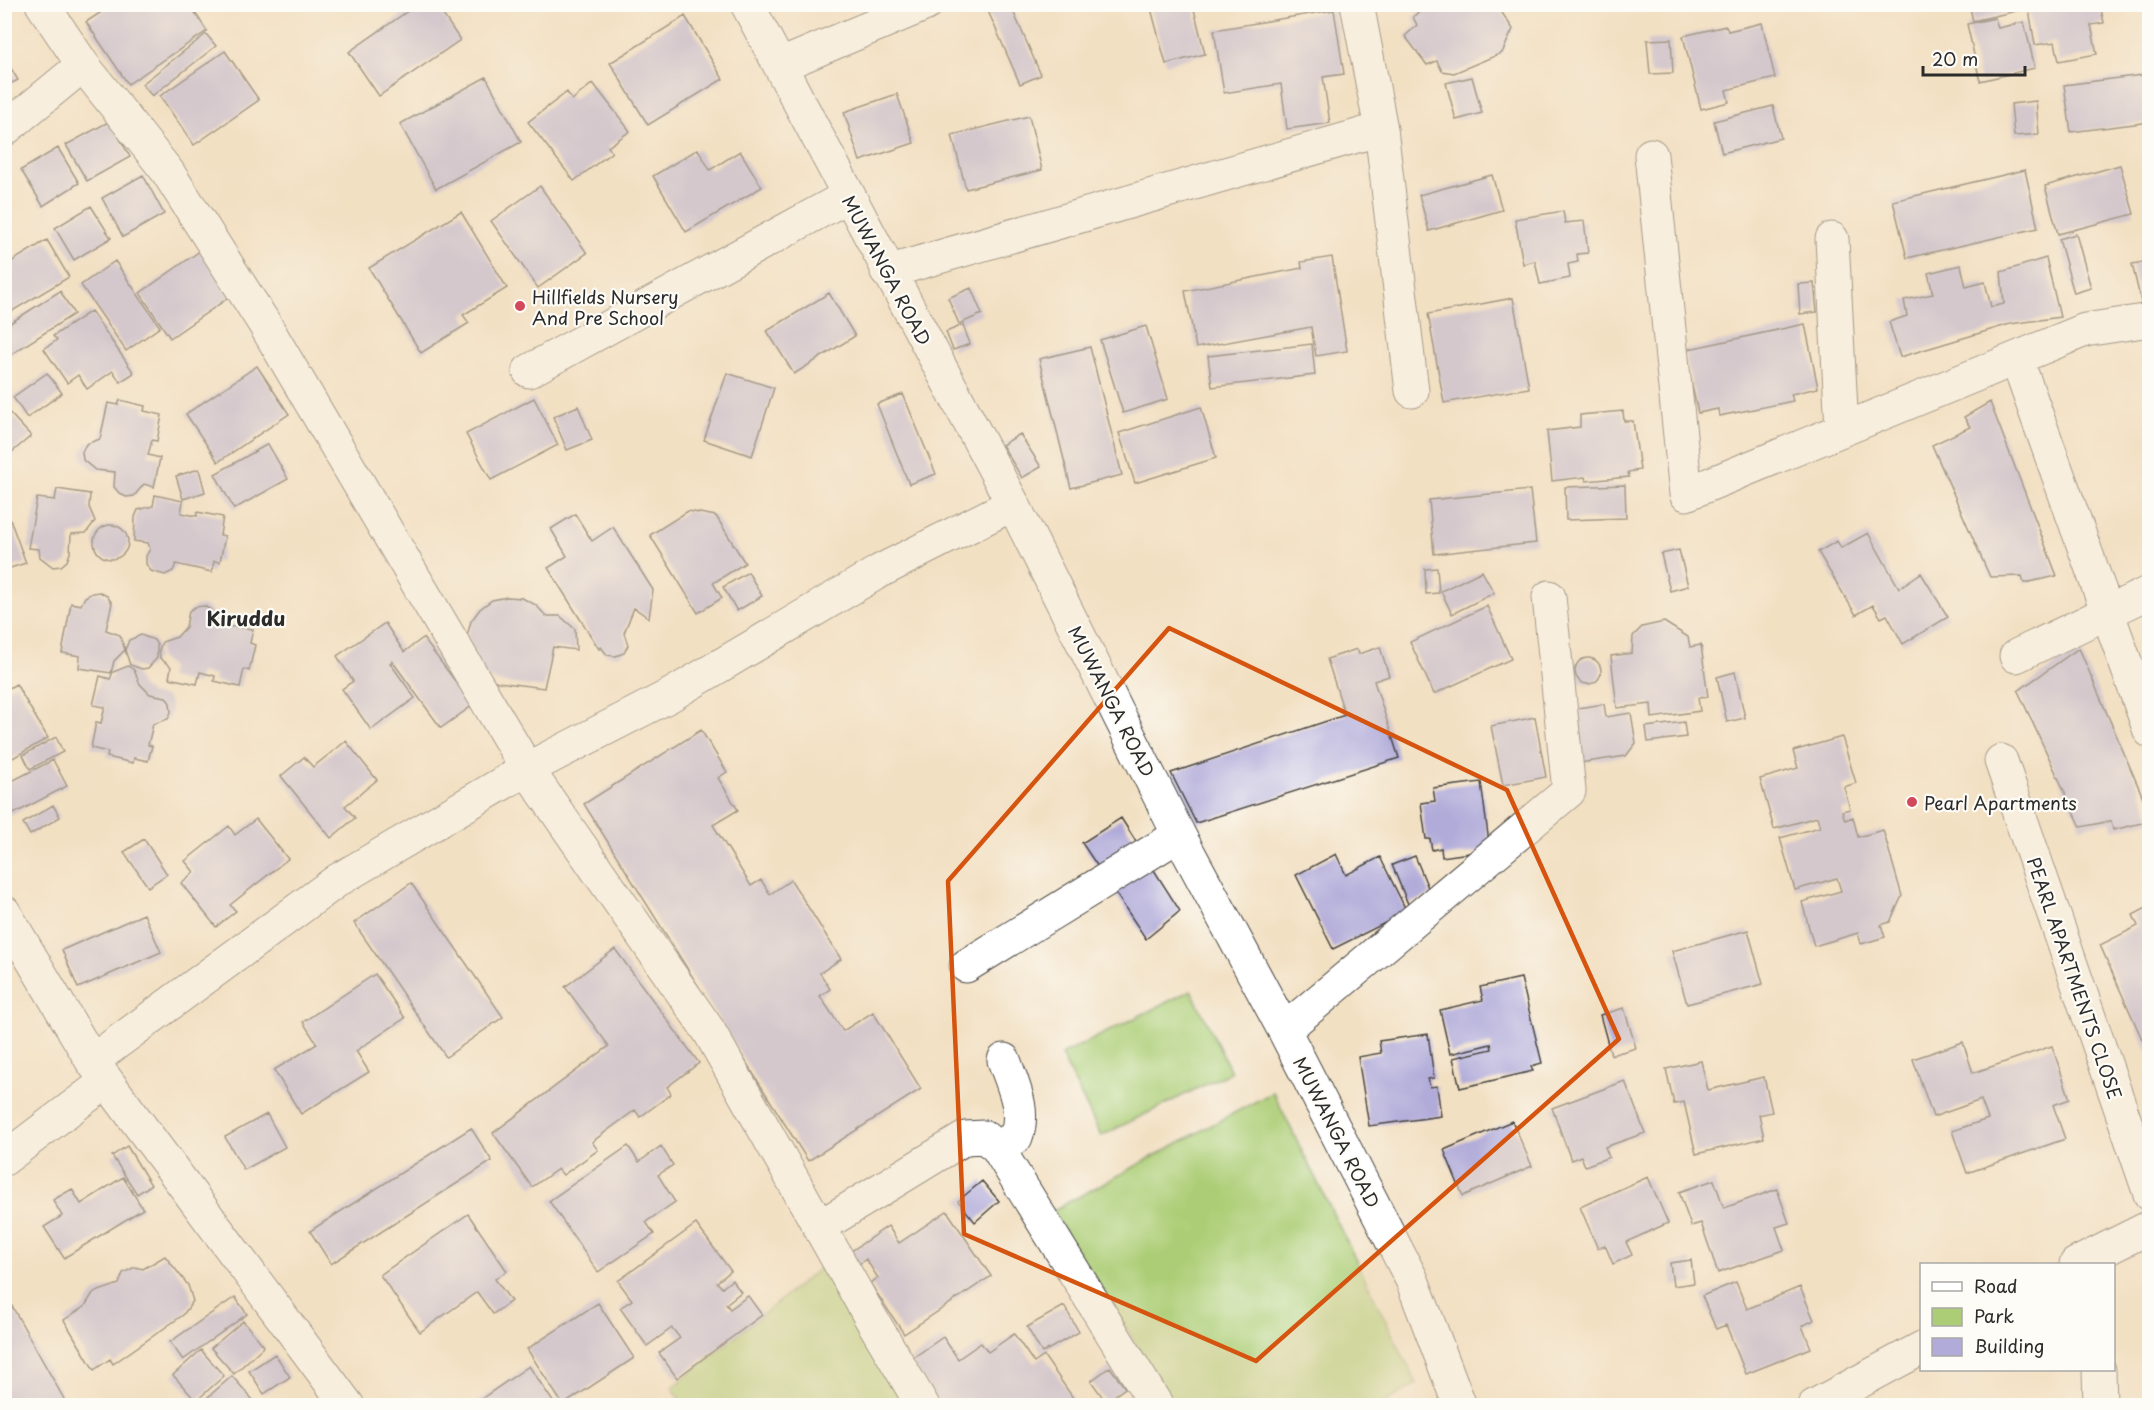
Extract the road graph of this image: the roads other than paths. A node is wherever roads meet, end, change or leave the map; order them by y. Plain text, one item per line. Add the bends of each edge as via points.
1 (42, 4) edge
2 (747, 4) edge
3 (926, 4) edge
4 (1357, 4) edge
5 (83, 65) junction
6 (781, 65) junction
7 (1382, 129) junction
8 (4, 130) edge
9 (1651, 155) dead end
10 (848, 196) junction
11 (1832, 239) dead end
12 (887, 272) junction
13 (2150, 320) edge
14 (529, 371) dead end
15 (2023, 377) dead end
16 (1412, 391) dead end
17 (1842, 429) junction
18 (1013, 504) junction
19 (2150, 592) edge
20 (1549, 597) dead end
21 (2106, 612) junction
22 (2016, 656) dead end
23 (2150, 731) edge
24 (2001, 761) dead end
25 (527, 769) junction
26 (1179, 835) junction
27 (4, 912) edge
28 (966, 966) dead end
29 (1284, 1030) junction
30 (1004, 1060) dead end
31 (99, 1071) junction
32 (997, 1147) junction
33 (4, 1159) edge
34 (2150, 1194) edge
35 (821, 1226) junction
36 (2150, 1227) edge
37 (2089, 1261) edge
38 (1920, 1349) edge
39 (2099, 1371) edge
40 (348, 1406) edge
41 (923, 1406) edge
42 (1157, 1406) edge
43 (1460, 1406) edge
44 (1814, 1406) edge
45 (2100, 1406) edge

1 - 5 street
2 - 6 street, MUWANGA ROAD
3 - 6 street
4 - 7 street
5 - 8 street
5 - 25 street via 167,171 264,323
6 - 10 street, MUWANGA ROAD
7 - 12 street
7 - 16 street
9 - 17 street via 1686,494
10 - 12 street, MUWANGA ROAD
10 - 14 street
11 - 17 street
12 - 18 street, MUWANGA ROAD
13 - 17 street via 2085,330
15 - 21 street
18 - 25 street via 880,571 669,696
18 - 26 street, MUWANGA ROAD
19 - 21 street
20 - 29 street via 1569,791
21 - 22 street
21 - 23 street
24 - 34 street, PEARL APARTMENTS CLOSE
25 - 31 street via 338,880
25 - 35 street via 709,1031
26 - 28 street
26 - 29 street, MUWANGA ROAD
27 - 31 street
29 - 43 street, MUWANGA ROAD via 1412,1280
30 - 32 street via 1020,1104 1021,1123 1016,1137
31 - 33 street
31 - 40 street
32 - 35 street via 984,1137 965,1138
32 - 42 street
35 - 41 street
36 - 37 street
38 - 44 street
39 - 45 street

